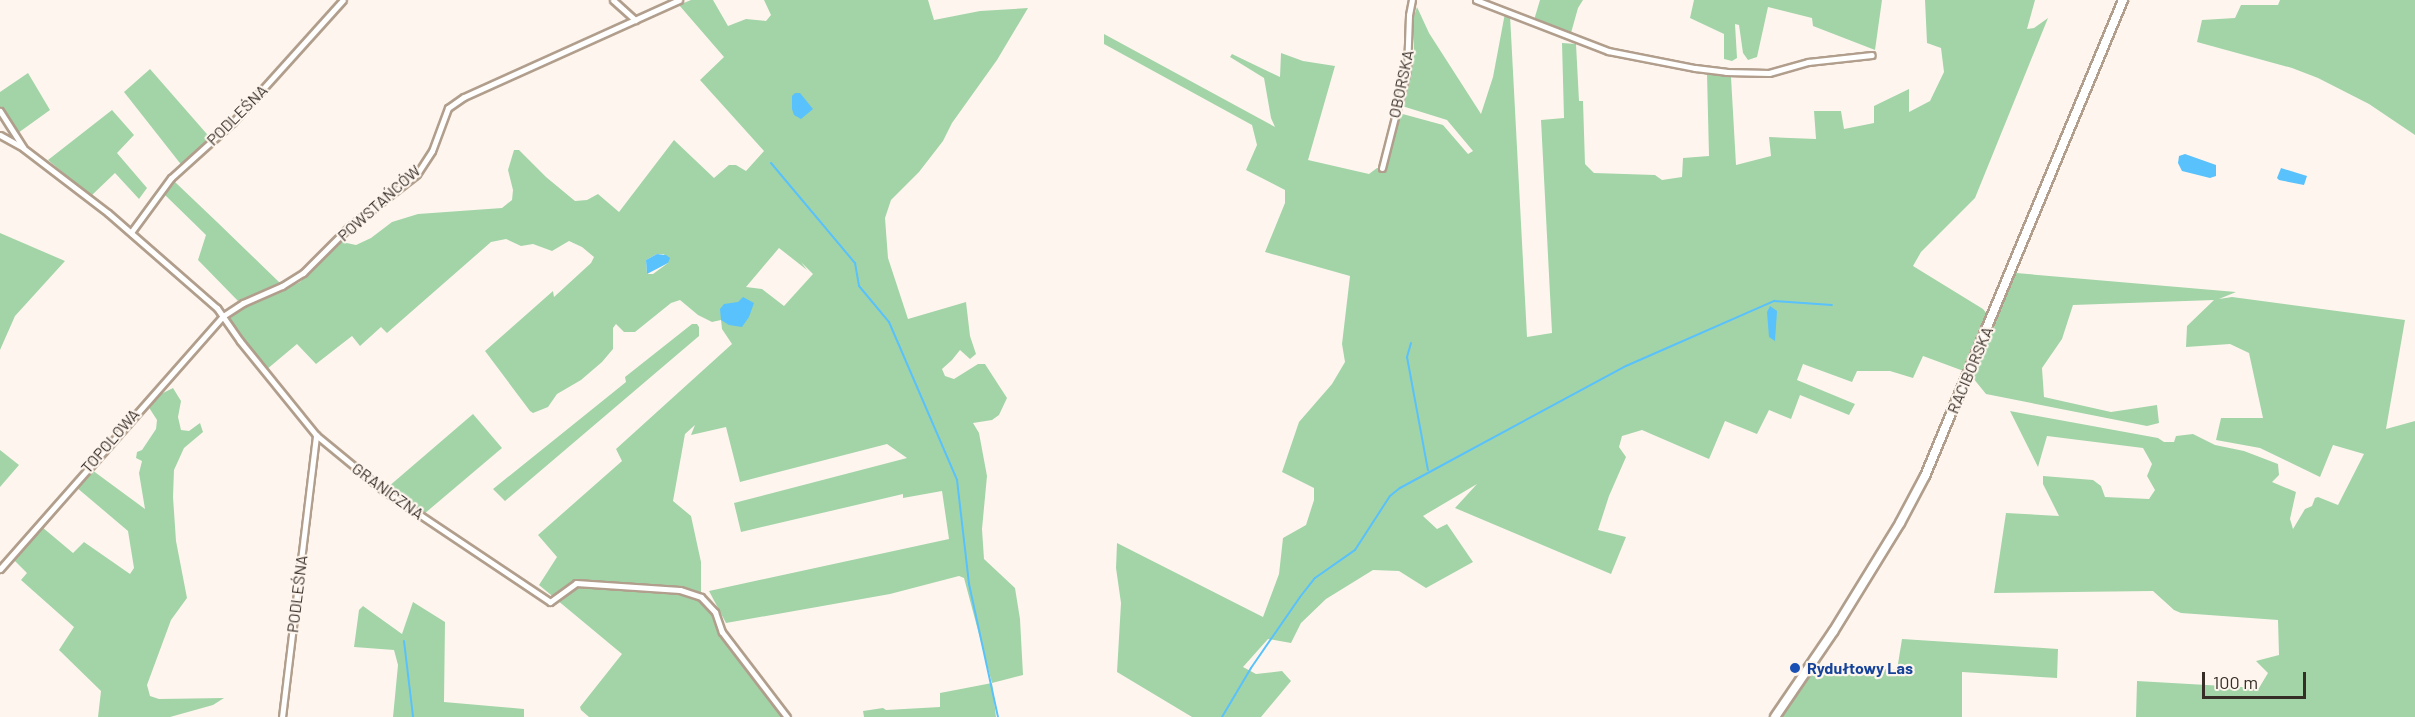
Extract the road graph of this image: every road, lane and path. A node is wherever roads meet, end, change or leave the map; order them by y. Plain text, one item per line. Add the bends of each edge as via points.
1 (343, 0) edge
2 (613, 0) edge
3 (679, 0) edge
4 (1412, 0) edge
5 (1476, 0) edge
6 (2123, 0) edge
7 (635, 20) junction
8 (1872, 55) dead end
9 (0, 111) edge
10 (0, 135) edge
11 (23, 148) junction
12 (1382, 168) dead end
13 (132, 231) junction
14 (223, 316) junction
15 (316, 435) junction
16 (0, 568) edge
17 (282, 717) edge
18 (787, 717) edge
19 (1774, 717) edge

1 - 13 street, PODLEŚNA via 233,122 171,178
2 - 7 street
3 - 7 street, POWSTAŃCÓW
4 - 12 street, OBORSKA via 1407,70
5 - 8 street via 1608,51 1715,71 1769,73 1808,62
6 - 19 main road, RACIBORSKA via 1925,476 1833,632
7 - 14 street, POWSTAŃCÓW via 464,97 448,108 432,151 417,174 349,227 303,273
9 - 11 street
10 - 11 street
11 - 13 street, GRANICZNA
13 - 14 street, GRANICZNA
14 - 15 street, GRANICZNA
14 - 16 street, TOPOLOWA
15 - 17 street, PODLEŚNA
15 - 18 street, GRANICZNA via 383,490 550,602 576,583 680,590 701,597 715,612 722,632

